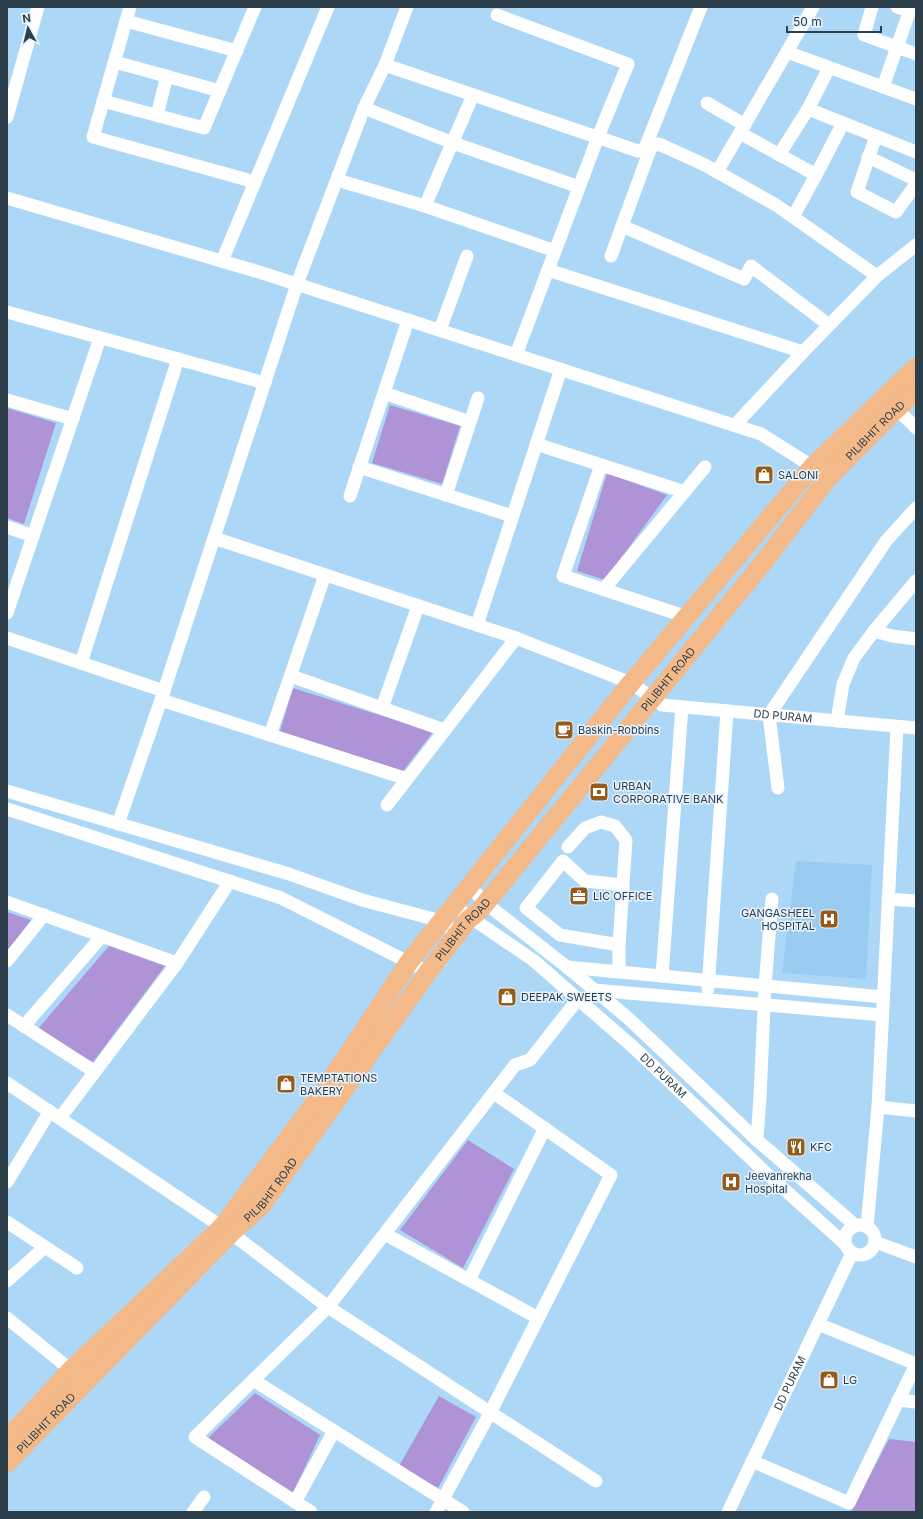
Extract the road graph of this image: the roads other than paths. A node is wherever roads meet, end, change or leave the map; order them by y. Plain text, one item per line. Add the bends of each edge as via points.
1 (38, 7) edge
2 (130, 7) edge
3 (255, 7) edge
4 (328, 7) edge
5 (407, 7) edge
6 (701, 7) edge
7 (813, 7) edge
8 (872, 7) edge
9 (906, 8) edge
10 (497, 15) dead end
11 (126, 21) junction
12 (897, 47) junction
13 (237, 50) junction
14 (787, 52) junction
15 (916, 54) edge
16 (115, 62) junction
17 (385, 65) junction
18 (829, 68) junction
19 (167, 76) junction
20 (883, 87) junction
21 (220, 90) junction
22 (473, 95) junction
23 (916, 98) edge
24 (9, 99) edge
25 (103, 101) junction
26 (707, 103) dead end
27 (364, 108) junction
28 (808, 109) junction
29 (156, 115) junction
30 (7, 117) edge
31 (843, 123) junction
32 (742, 129) junction
33 (876, 136) junction
34 (598, 137) junction
35 (453, 143) junction
36 (648, 148) junction
37 (916, 152) edge
38 (779, 155) junction
39 (868, 157) junction
40 (717, 172) junction
41 (816, 176) junction
42 (337, 180) junction
43 (916, 180) edge
44 (256, 182) junction
45 (916, 184) edge
46 (579, 187) junction
47 (7, 198) edge
48 (425, 206) junction
49 (793, 217) junction
50 (622, 226) junction
51 (916, 245) edge
52 (555, 251) junction
53 (467, 256) dead end
54 (611, 256) dead end
55 (222, 261) junction
56 (548, 270) junction
57 (877, 276) junction
58 (297, 284) junction
59 (7, 312) edge
60 (408, 320) junction
61 (829, 326) junction
62 (440, 330) junction
63 (100, 338) junction
64 (803, 352) junction
65 (516, 355) junction
66 (178, 359) junction
67 (916, 367) edge
68 (561, 369) junction
69 (265, 383) junction
70 (916, 391) edge
71 (384, 393) junction
72 (478, 398) dead end
73 (7, 400) edge
74 (897, 409) junction
75 (73, 419) junction
76 (470, 422) junction
77 (735, 426) junction
78 (916, 428) edge
79 (536, 444) junction
80 (601, 465) junction
81 (813, 466) junction
82 (360, 467) junction
83 (705, 467) dead end
84 (830, 477) junction
85 (685, 492) junction
86 (446, 495) junction
87 (350, 496) dead end
88 (916, 508) edge
89 (512, 516) junction
90 (7, 527) edge
91 (33, 536) junction
92 (214, 538) junction
93 (325, 575) junction
94 (916, 581) edge
95 (604, 589) junction
96 (418, 606) junction
97 (7, 613) edge
98 (687, 617) junction
99 (477, 626) junction
100 (874, 631) junction
101 (7, 638) edge
102 (516, 638) junction
103 (916, 639) edge
104 (81, 663) junction
105 (291, 676) junction
106 (631, 683) junction
107 (162, 695) junction
108 (652, 698) junction
109 (682, 707) junction
110 (382, 708) junction
111 (727, 711) junction
112 (769, 715) junction
113 (837, 721) junction
114 (897, 727) junction
115 (916, 728) edge
116 (444, 730) junction
117 (270, 735) junction
118 (406, 779) junction
119 (778, 788) dead end
120 (7, 791) edge
121 (387, 805) dead end
122 (7, 809) edge
123 (118, 824) junction
124 (568, 847) dead end
125 (230, 881) junction
126 (623, 885) junction
127 (469, 887) junction
128 (772, 899) dead end
129 (888, 899) junction
130 (7, 902) edge
131 (486, 902) junction
132 (916, 902) edge
133 (454, 906) junction
134 (44, 915) junction
135 (472, 918) junction
136 (441, 921) junction
137 (457, 935) junction
138 (102, 936) junction
139 (619, 945) junction
140 (7, 961) edge
141 (409, 962) junction
142 (176, 963) junction
143 (567, 967) junction
144 (428, 972) junction
145 (619, 972) junction
146 (662, 976) junction
147 (709, 981) junction
148 (765, 986) junction
149 (594, 990) junction
150 (883, 997) junction
151 (578, 999) junction
152 (708, 1000) junction
153 (764, 1004) junction
154 (7, 1015) edge
155 (882, 1015) junction
156 (24, 1026) junction
157 (95, 1072) junction
158 (7, 1083) edge
159 (494, 1092) junction
160 (878, 1107) junction
161 (916, 1111) edge
162 (55, 1115) junction
163 (545, 1128) junction
164 (757, 1140) junction
165 (7, 1182) edge
166 (7, 1222) edge
167 (862, 1227) junction
168 (226, 1230) junction
169 (385, 1234) junction
170 (875, 1242) junction
171 (45, 1247) junction
172 (849, 1249) junction
173 (916, 1257) edge
174 (76, 1268) dead end
175 (468, 1280) junction
176 (7, 1281) edge
177 (328, 1307) junction
178 (7, 1318) edge
179 (538, 1318) junction
180 (818, 1324) junction
181 (916, 1364) edge
182 (71, 1370) junction
183 (253, 1380) junction
184 (86, 1382) junction
185 (898, 1400) junction
186 (916, 1402) edge
187 (490, 1413) junction
188 (334, 1431) junction
189 (7, 1439) edge
190 (752, 1462) junction
191 (7, 1464) edge
192 (596, 1481) dead end
193 (204, 1497) dead end
194 (443, 1499) junction
195 (295, 1502) junction
196 (193, 1512) edge
197 (311, 1512) edge
198 (436, 1512) edge
199 (463, 1512) edge
200 (728, 1512) edge

1 - 24 street
2 - 11 street
3 - 13 street
4 - 44 street
5 - 17 street
6 - 36 street
7 - 14 street
8 - 12 street via 864,35
9 - 12 street
10 - 34 street via 628,64
11 - 13 street
11 - 16 street
12 - 15 street
12 - 20 street
13 - 21 street
14 - 18 street
14 - 32 street
16 - 19 street
16 - 25 street
17 - 22 street
17 - 27 street
18 - 20 street
18 - 28 street
19 - 21 street
19 - 29 street
20 - 23 street
21 - 29 street via 204,128
22 - 34 street
22 - 35 street
24 - 30 street
25 - 29 street
25 - 44 street via 93,137
26 - 32 street
27 - 35 street
27 - 42 street
28 - 31 street
28 - 38 street
31 - 33 street
31 - 41 street
32 - 38 street
32 - 40 street
33 - 37 street
33 - 39 street
34 - 36 street via 638,150
34 - 46 street
35 - 46 street
35 - 48 street
36 - 40 street via 660,144
36 - 50 street
38 - 41 street
39 - 43 street
39 - 45 street via 857,192 896,212
40 - 49 street
41 - 49 street
42 - 48 street
42 - 58 street
44 - 55 street
46 - 52 street
47 - 55 street
48 - 52 street
49 - 57 street
50 - 54 street
50 - 61 street via 744,278 751,266
51 - 57 street
52 - 56 street
53 - 62 street
55 - 58 street
56 - 64 street
56 - 65 street
57 - 61 street
58 - 60 street
58 - 69 street
59 - 63 street
60 - 62 street
60 - 71 street
61 - 64 street
62 - 65 street
63 - 66 street
63 - 75 street
64 - 77 street
65 - 68 street
66 - 69 street
66 - 104 street
67 - 81 highway
68 - 77 street
68 - 79 street
69 - 92 street
70 - 74 highway, PILIBHIT ROAD
71 - 76 street
71 - 82 street
72 - 76 street
73 - 75 street
74 - 78 street
74 - 84 highway, PILIBHIT ROAD
75 - 91 street
76 - 86 street
77 - 81 street via 761,434
79 - 80 street
79 - 89 street
80 - 85 street
80 - 95 street via 563,576
81 - 84 street
81 - 98 highway
82 - 86 street
82 - 87 street
83 - 85 street
84 - 108 highway, PILIBHIT ROAD
85 - 95 street
86 - 89 street
88 - 112 street via 886,541
89 - 99 street
90 - 91 street
91 - 97 street
92 - 93 street, DD PURAM
92 - 107 street
93 - 96 street, DD PURAM
93 - 105 street
94 - 100 street
95 - 98 street
96 - 99 street, DD PURAM
96 - 110 street
98 - 106 highway
99 - 102 street, DD PURAM
100 - 103 street
100 - 113 street via 854,658 843,684
101 - 104 street
102 - 106 street, DD PURAM
102 - 116 street
104 - 107 street
105 - 110 street
105 - 117 street
106 - 108 street, DD PURAM
106 - 127 highway
107 - 117 street
107 - 123 street
108 - 109 street, DD PURAM via 662,705
108 - 131 highway, PILIBHIT ROAD
109 - 111 street, DD PURAM
109 - 146 street
110 - 116 street
111 - 112 street, DD PURAM
111 - 147 street
112 - 113 street, DD PURAM
112 - 119 street
113 - 114 street, DD PURAM
114 - 115 street, DD PURAM
114 - 129 street
116 - 118 street
117 - 118 street
118 - 121 street
120 - 123 street
122 - 125 street
123 - 136 street via 289,874 362,900
124 - 126 street via 585,828 601,822 615,826 626,840
125 - 141 street via 281,898
125 - 142 street
126 - 139 street
126 - 139 street via 584,881 563,861 526,908 560,935
127 - 131 street, DD PURAM
127 - 133 highway
128 - 148 street
129 - 132 street
129 - 150 street
130 - 134 street
131 - 135 highway, PILIBHIT ROAD
131 - 143 street, DD PURAM
133 - 135 street, DD PURAM
133 - 136 highway
134 - 138 street
134 - 140 street
135 - 137 highway, PILIBHIT ROAD
135 - 151 street, DD PURAM via 533,960
136 - 137 street
136 - 141 highway
137 - 144 highway, PILIBHIT ROAD
138 - 142 street
138 - 156 street
139 - 145 street
141 - 144 street
141 - 168 highway via 325,1089
142 - 157 street
143 - 145 street
143 - 149 street, DD PURAM
144 - 168 highway, PILIBHIT ROAD via 262,1205
145 - 146 street
146 - 147 street
147 - 148 street
147 - 152 street
148 - 150 street
148 - 153 street
149 - 152 street
149 - 164 street, DD PURAM via 628,1018
150 - 155 street
151 - 159 street via 530,1060 515,1065
151 - 172 street, DD PURAM via 632,1046
152 - 153 street
153 - 155 street
153 - 164 street
154 - 156 street
155 - 160 street
156 - 157 street
157 - 162 street
158 - 162 street
159 - 163 street
159 - 169 street
160 - 161 street
160 - 167 street
162 - 165 street
162 - 168 street
163 - 175 street
163 - 179 street via 611,1175
164 - 167 street, DD PURAM
166 - 171 street
167 - 170 street via 872,1231
167 - 172 street via 850,1228 847,1233 845,1238
168 - 177 street
168 - 182 highway
168 - 184 highway, PILIBHIT ROAD
169 - 175 street
169 - 177 street
170 - 172 street via 873,1248 864,1255 858,1255
170 - 173 street
171 - 174 street
171 - 176 street
172 - 180 street, DD PURAM
175 - 179 street
177 - 183 street
177 - 187 street
178 - 182 street
179 - 187 street
180 - 181 street
180 - 190 street, DD PURAM
181 - 185 street
182 - 184 street
182 - 189 highway
183 - 188 street
183 - 195 street via 195,1437
184 - 191 highway, PILIBHIT ROAD
185 - 186 street
185 - 190 street via 849,1503
187 - 192 street
187 - 194 street
188 - 194 street
188 - 195 street
190 - 200 street, DD PURAM
193 - 196 street
194 - 198 street
194 - 199 street
195 - 197 street

